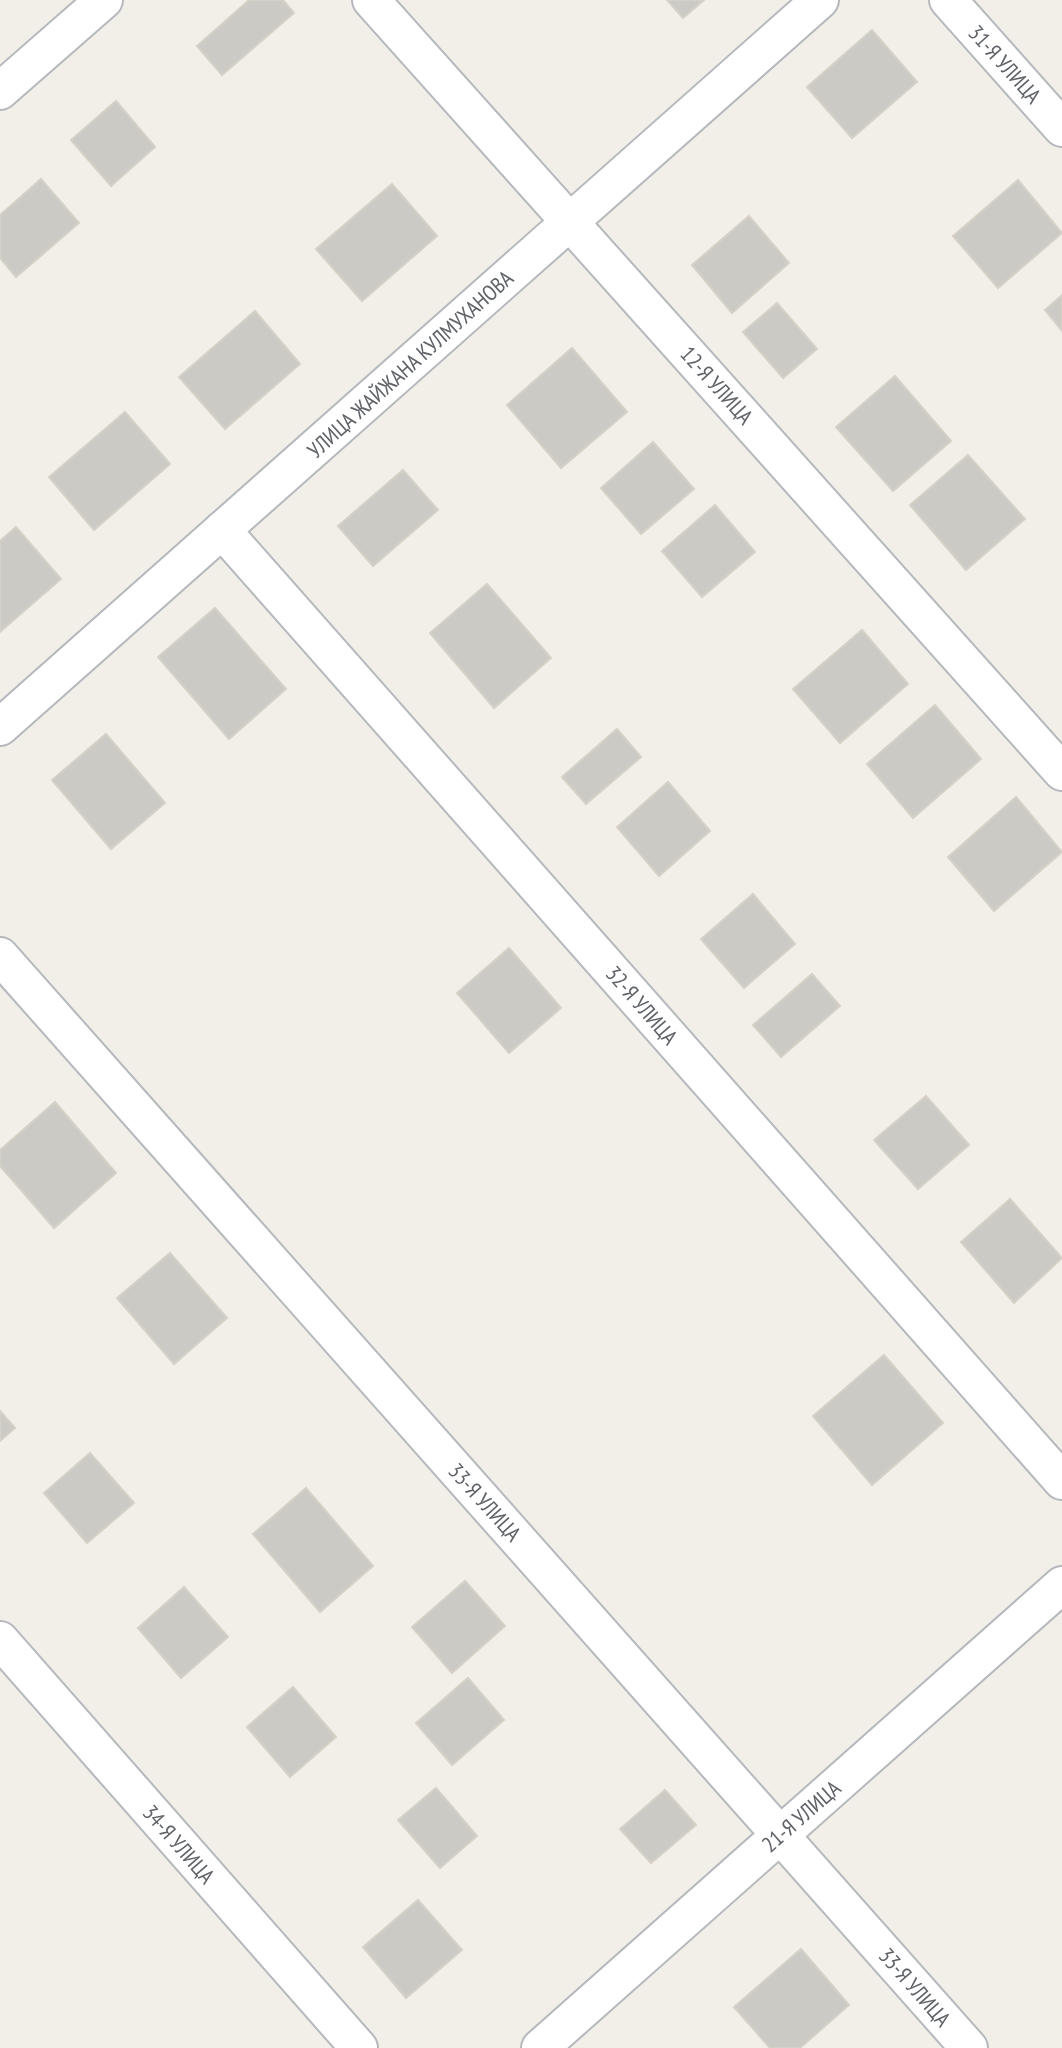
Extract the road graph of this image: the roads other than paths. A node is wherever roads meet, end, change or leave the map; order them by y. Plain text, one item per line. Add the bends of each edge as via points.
1 (104, 0) edge
2 (371, 0) edge
3 (820, 0) edge
4 (948, 0) edge
5 (0, 91) edge
6 (1062, 128) edge
7 (571, 221) junction
8 (222, 530) junction
9 (0, 727) edge
10 (1062, 772) edge
11 (0, 956) edge
12 (1062, 1481) edge
13 (1062, 1585) edge
14 (0, 1640) edge
15 (780, 1834) junction
16 (359, 2048) edge
17 (540, 2048) edge
18 (969, 2048) edge

1 - 5 street
2 - 7 street, 12-Я УЛИЦА
3 - 7 street, УЛИЦА ЖАЙЖАНА КУЛМУХАНОВА
4 - 6 street, 31-Я УЛИЦА
7 - 8 street, УЛИЦА ЖАЙЖАНА КУЛМУХАНОВА
7 - 10 street, 12-Я УЛИЦА
8 - 9 street, УЛИЦА ЖАЙЖАНА КУЛМУХАНОВА
8 - 12 street, 32-Я УЛИЦА
11 - 15 street, 33-Я УЛИЦА
13 - 15 street, 21-Я УЛИЦА
14 - 16 street, 34-Я УЛИЦА
15 - 17 street, 21-Я УЛИЦА
15 - 18 street, 33-Я УЛИЦА

